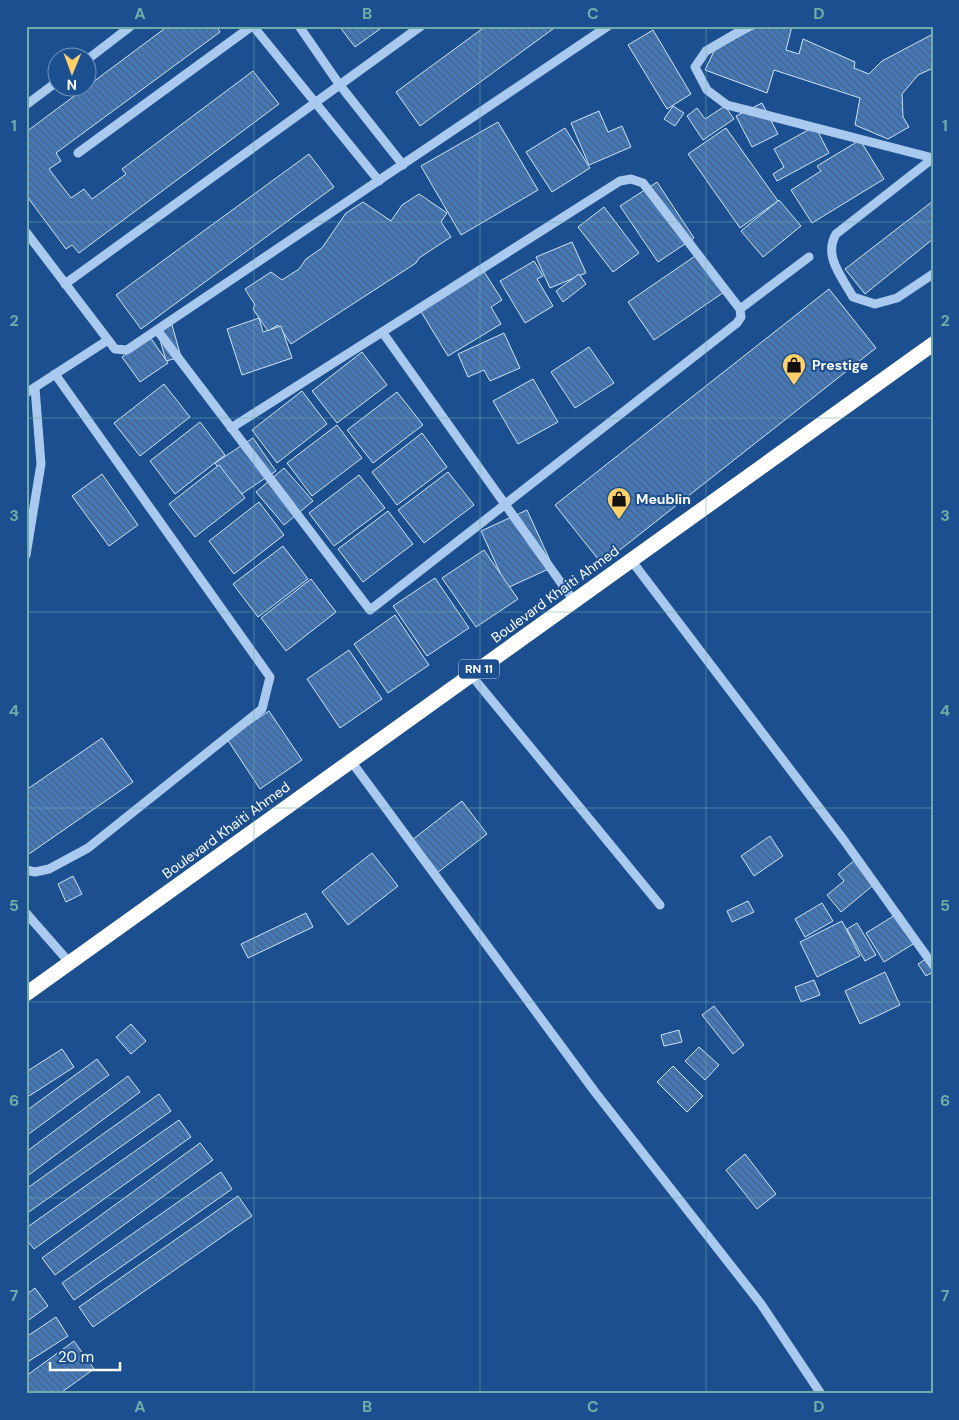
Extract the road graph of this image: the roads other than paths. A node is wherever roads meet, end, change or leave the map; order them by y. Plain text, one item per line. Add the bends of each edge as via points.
1 (132, 26) edge
2 (252, 26) edge
3 (299, 26) edge
4 (421, 26) edge
5 (608, 26) edge
6 (749, 26) edge
7 (98, 52) edge
8 (339, 84) junction
9 (48, 88) edge
10 (315, 103) junction
11 (26, 105) edge
12 (78, 153) dead end
13 (932, 158) edge
14 (403, 165) junction
15 (379, 181) junction
16 (26, 232) edge
17 (809, 258) dead end
18 (933, 274) edge
19 (66, 284) junction
20 (740, 309) junction
21 (158, 330) junction
22 (383, 333) junction
23 (108, 340) junction
24 (933, 344) edge
25 (55, 374) junction
26 (35, 388) junction
27 (26, 393) edge
28 (231, 428) junction
29 (505, 503) junction
30 (26, 555) edge
31 (631, 560) junction
32 (574, 601) junction
33 (471, 675) junction
34 (351, 761) junction
35 (26, 870) edge
36 (660, 905) dead end
37 (26, 913) edge
38 (69, 962) junction
39 (933, 965) edge
40 (26, 994) edge
41 (822, 1394) edge

1 - 7 street
2 - 10 street
2 - 12 street
3 - 8 street
4 - 8 street
5 - 14 street
6 - 13 street via 706,52 695,67 707,90 727,105
8 - 10 street
8 - 14 street
9 - 11 street
10 - 15 street
10 - 19 street
13 - 18 street via 836,234 831,242 830,255 853,297 875,304 897,298
14 - 15 street
15 - 21 street
16 - 19 street
17 - 20 street
19 - 23 street
20 - 22 street via 643,183 632,179 620,181
20 - 29 street via 737,322
21 - 23 street via 122,351 115,349
21 - 28 street
22 - 28 street
22 - 29 street
23 - 25 street
24 - 31 highway, Boulevard Khaiti Ahmed / RN 11
25 - 26 street
25 - 35 street via 270,676 262,709 88,848 49,869
26 - 27 street
26 - 30 street via 41,464
28 - 29 street via 370,610
29 - 32 street
31 - 32 highway, Boulevard Khaiti Ahmed / RN 11
31 - 39 street via 843,839
32 - 33 highway, Boulevard Khaiti Ahmed / RN 11
33 - 34 highway, Boulevard Khaiti Ahmed / RN 11
33 - 36 street
34 - 38 highway, Boulevard Khaiti Ahmed / RN 11
34 - 41 street via 595,1092 761,1304
37 - 38 street
38 - 40 highway, Boulevard Khaiti Ahmed / RN 11

